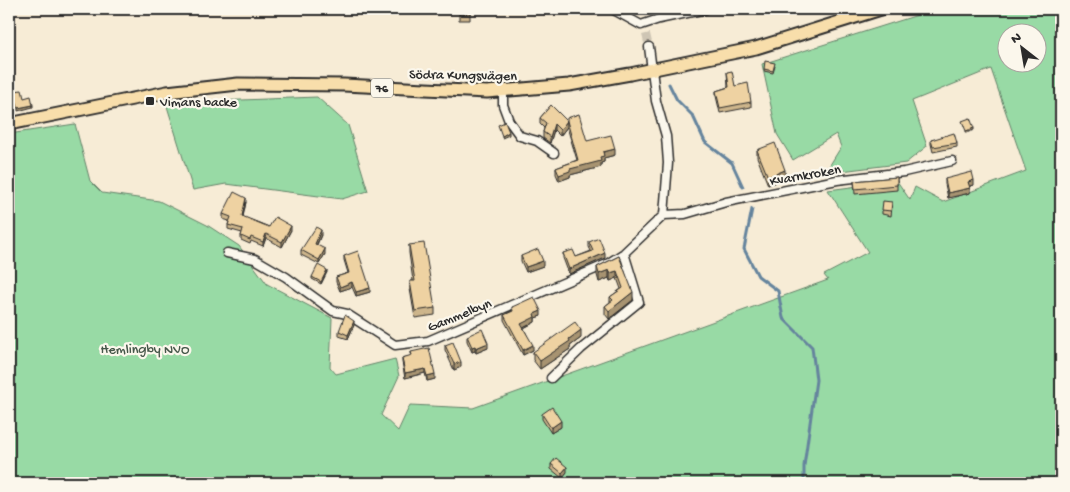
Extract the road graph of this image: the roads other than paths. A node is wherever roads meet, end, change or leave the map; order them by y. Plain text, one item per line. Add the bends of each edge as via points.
1 (612, 9) edge
2 (706, 9) edge
3 (881, 9) edge
4 (641, 25) junction
5 (646, 34) tunnel mouth
6 (649, 47) tunnel mouth
7 (652, 70) junction
8 (503, 91) junction
9 (9, 124) edge
10 (554, 153) dead end
11 (952, 160) dead end
12 (664, 215) junction
13 (624, 253) junction
14 (227, 254) dead end
15 (551, 378) dead end

1 - 4 street
2 - 4 street
3 - 7 main road, Södra Kungsvägen / 76 via 756,48
4 - 5 street
6 - 7 street
7 - 8 main road, Södra Kungsvägen / 76 via 569,85
7 - 12 street via 656,101 666,136 668,163
8 - 9 main road, Södra Kungsvägen / 76 via 238,84 167,92
8 - 10 street via 503,105 509,121 520,136 537,141
11 - 12 street, Kvarnkroken via 904,172 836,180 726,202 685,214
12 - 13 street, Gammelbyn
13 - 14 street, Gammelbyn via 607,264 428,341 395,345 347,314 333,311 286,277 255,260
13 - 15 street via 639,302

